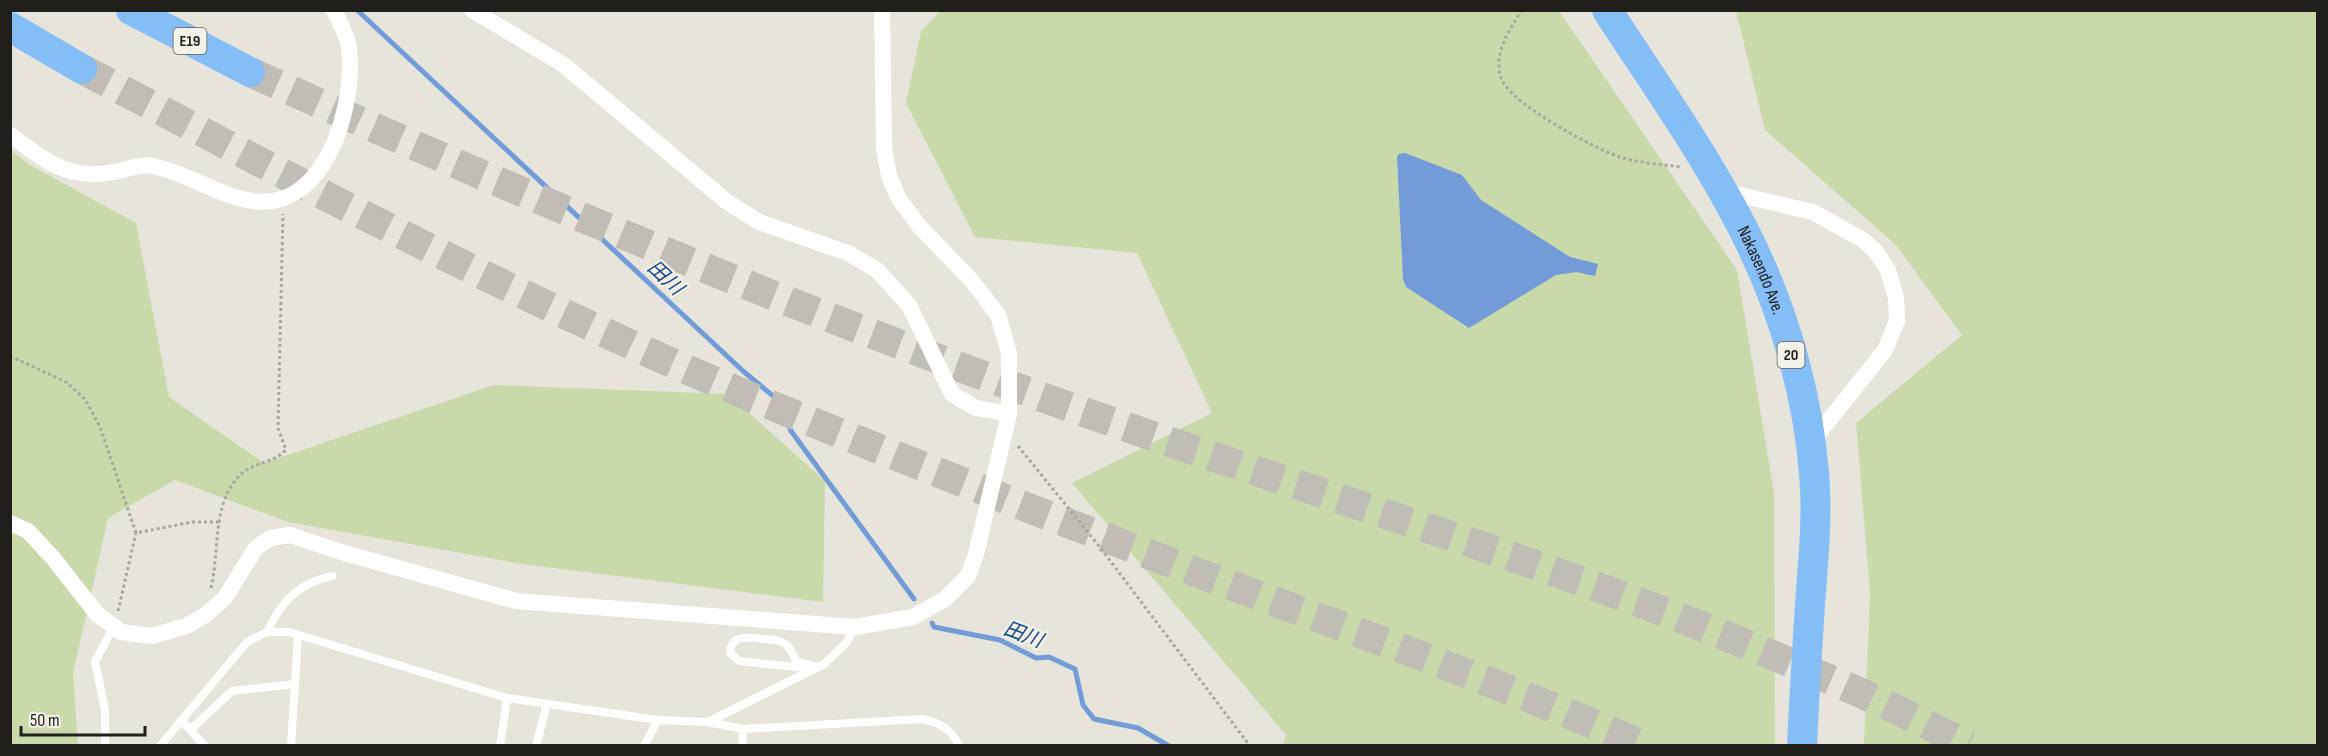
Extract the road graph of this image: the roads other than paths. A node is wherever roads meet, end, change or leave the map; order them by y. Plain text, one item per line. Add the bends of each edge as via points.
1 (130, 10) edge
2 (334, 10) edge
3 (472, 10) edge
4 (882, 10) edge
5 (1607, 10) edge
6 (10, 27) edge
7 (82, 69) tunnel mouth
8 (250, 72) tunnel mouth
9 (10, 135) edge
10 (1722, 191) junction
11 (1009, 414) junction
12 (1811, 443) junction
13 (10, 523) edge
14 (332, 576) dead end
15 (114, 627) junction
16 (855, 627) junction
17 (267, 632) junction
18 (298, 635) junction
19 (816, 668) junction
20 (295, 684) junction
21 (507, 698) junction
22 (547, 704) junction
23 (181, 720) junction
24 (658, 720) junction
25 (708, 722) junction
26 (743, 729) junction
27 (190, 730) junction
28 (105, 746) edge
29 (160, 746) edge
30 (206, 746) edge
31 (291, 746) edge
32 (500, 746) edge
33 (536, 746) edge
34 (644, 746) edge
35 (742, 746) edge
36 (959, 746) edge
37 (1802, 746) edge

1 - 8 highway, E19
2 - 9 street via 349,46 350,87 337,135 320,170 284,200 254,201 152,166 86,176 59,168
3 - 11 street via 564,65 726,201 759,222 848,253 877,270 909,306 952,394 976,408
4 - 11 street via 884,149 889,176 899,199 920,227 999,315 1009,353
5 - 10 highway, Nakasendo Ave. / 20
6 - 7 highway
10 - 12 highway, Nakasendo Ave. / 20 via 1755,252 1773,296 1797,375
10 - 12 street via 1813,212 1863,240 1888,270 1896,298 1896,321 1885,350
11 - 16 street via 968,576 945,599 913,617
12 - 37 highway, Nakasendo Ave. / 20 via 1815,508
13 - 15 street via 28,531 98,614
14 - 17 lane via 300,587
15 - 16 street via 121,632 152,636 186,626 224,599 256,548 270,538 290,535 516,601
15 - 28 lane via 95,662 105,710
16 - 19 lane via 846,643
17 - 18 lane
17 - 23 lane via 247,642
18 - 20 lane
18 - 21 lane
19 - 19 lane via 740,661 730,653 730,646 744,637 781,641 796,661
19 - 25 lane
20 - 27 lane via 232,692
20 - 31 lane
21 - 22 lane
21 - 32 lane
22 - 24 lane
22 - 33 lane
23 - 27 lane
23 - 29 lane
24 - 25 lane
24 - 34 lane
25 - 26 lane
26 - 35 lane
26 - 36 lane via 922,718 942,723
27 - 30 lane

